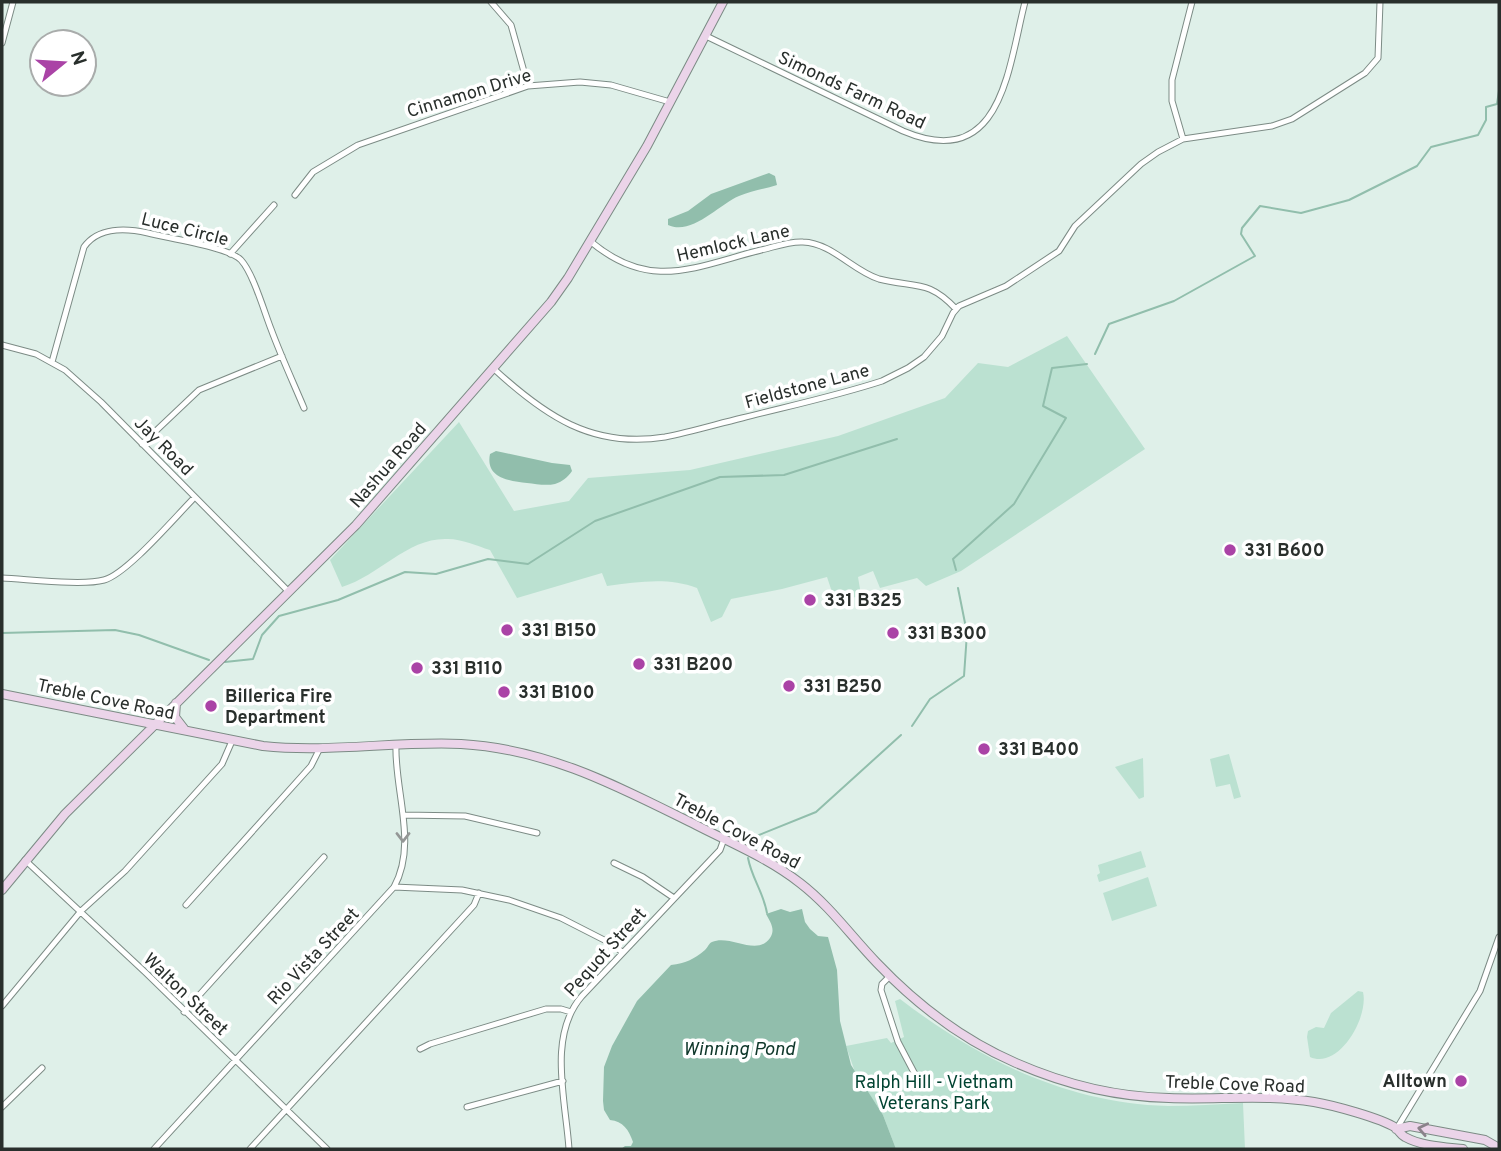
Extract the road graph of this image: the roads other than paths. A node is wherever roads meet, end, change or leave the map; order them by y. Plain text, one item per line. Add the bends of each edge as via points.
1 (13, 2) edge
2 (491, 2) edge
3 (723, 2) edge
4 (1025, 2) edge
5 (1192, 2) edge
6 (1380, 2) edge
7 (706, 36) junction
8 (2, 43) edge
9 (528, 86) junction
10 (670, 103) junction
11 (1183, 139) junction
12 (295, 195) dead end
13 (274, 205) dead end
14 (590, 241) junction
15 (230, 254) junction
16 (956, 309) junction
17 (2, 345) edge
18 (282, 356) junction
19 (52, 362) junction
20 (494, 369) junction
21 (304, 408) dead end
22 (142, 444) junction
23 (195, 497) junction
24 (2, 578) edge
25 (289, 592) junction
26 (2, 694) edge
27 (176, 703) junction
28 (153, 724) junction
29 (187, 732) junction
30 (232, 741) junction
31 (396, 744) junction
32 (320, 748) junction
33 (403, 815) junction
34 (537, 833) dead end
35 (724, 839) junction
36 (324, 857) dead end
37 (25, 860) junction
38 (614, 863) dead end
39 (394, 887) junction
40 (2, 890) edge
41 (479, 893) junction
42 (674, 898) junction
43 (186, 905) dead end
44 (81, 911) junction
45 (1499, 937) edge
46 (622, 952) junction
47 (890, 976) junction
48 (2, 1006) edge
49 (184, 1012) junction
50 (571, 1012) junction
51 (420, 1049) dead end
52 (235, 1061) junction
53 (43, 1068) dead end
54 (918, 1080) dead end
55 (563, 1081) junction
56 (2, 1107) edge
57 (467, 1107) dead end
58 (286, 1110) junction
59 (1396, 1129) junction
60 (1457, 1136) junction
61 (1496, 1148) edge
62 (154, 1149) edge
63 (250, 1149) edge
64 (327, 1149) edge
65 (569, 1149) edge
66 (1459, 1149) edge

1 - 8 street
2 - 9 street via 511,25
3 - 7 main road, Nashua Road
4 - 7 street, Simonds Farm Road via 995,110 974,131 945,141 903,131
5 - 11 street via 1172,80 1172,101
6 - 11 street via 1378,58 1349,85 1272,126
7 - 10 main road, Nashua Road
9 - 10 street, Cinnamon Drive via 603,84
9 - 12 street, Cinnamon Drive via 358,145 313,172
10 - 14 main road, Nashua Road
11 - 16 street via 1133,171 1075,226 1059,251 1006,286
13 - 15 street
14 - 16 street, Hemlock Lane via 630,266 658,272 790,243 813,243 877,278 930,288
14 - 20 main road, Nashua Road via 560,290
15 - 18 street, Luce Circle via 241,260
15 - 19 street, Luce Circle via 135,230 89,240 77,267
16 - 20 street, Fieldstone Lane via 942,336 924,356 882,381 655,438 612,438 566,423 534,404
17 - 19 street, Jay Road
18 - 21 street, Luce Circle
18 - 22 street via 199,390
19 - 22 street, Jay Road
20 - 25 main road, Nashua Road via 356,525
22 - 23 street, Jay Road
23 - 24 street via 110,578
23 - 25 street, Jay Road
25 - 27 main road, Nashua Road
26 - 28 main road, Treble Cove Road
27 - 28 main road, Nashua Road
27 - 29 main road via 177,723
28 - 29 main road, Treble Cove Road
28 - 37 main road, Nashua Road
29 - 30 main road, Treble Cove Road
30 - 32 main road, Treble Cove Road
30 - 44 street via 222,764 116,880
31 - 32 main road, Treble Cove Road
31 - 33 street, Rio Vista Street
31 - 35 main road, Treble Cove Road via 486,746 560,763 604,779
32 - 43 street via 311,766
33 - 34 street via 465,816
33 -> 39 street, Rio Vista Street via 402,863
35 - 42 street, Pequot Street via 720,850
35 - 47 main road, Treble Cove Road via 776,866 815,895
36 - 49 street
37 - 40 main road, Nashua Road
37 - 44 street, Walton Street
38 - 42 street
39 - 41 street
39 - 52 street, Rio Vista Street
41 - 46 street via 552,915
41 - 58 street via 474,905
42 - 46 street, Pequot Street
44 - 48 street
44 - 49 street, Walton Street
45 - 59 street via 1480,991
46 - 50 street, Pequot Street
47 - 54 street via 881,990 898,1042
47 - 59 main road, Treble Cove Road via 971,1040 1023,1066 1077,1084 1157,1098 1314,1102
49 - 52 street, Walton Street
50 - 51 street via 546,1009
50 - 55 street, Pequot Street via 563,1039
52 - 58 street, Walton Street
52 - 62 street, Rio Vista Street
53 - 56 street
55 - 57 street
55 - 65 street, Pequot Street
58 - 63 street
58 - 64 street, Walton Street
60 -> 59 main road, Treble Cove Road via 1410,1126
59 - 66 main road, Treble Cove Road via 1407,1138
60 - 61 main road, Treble Cove Road via 1485,1140
60 - 66 main road

